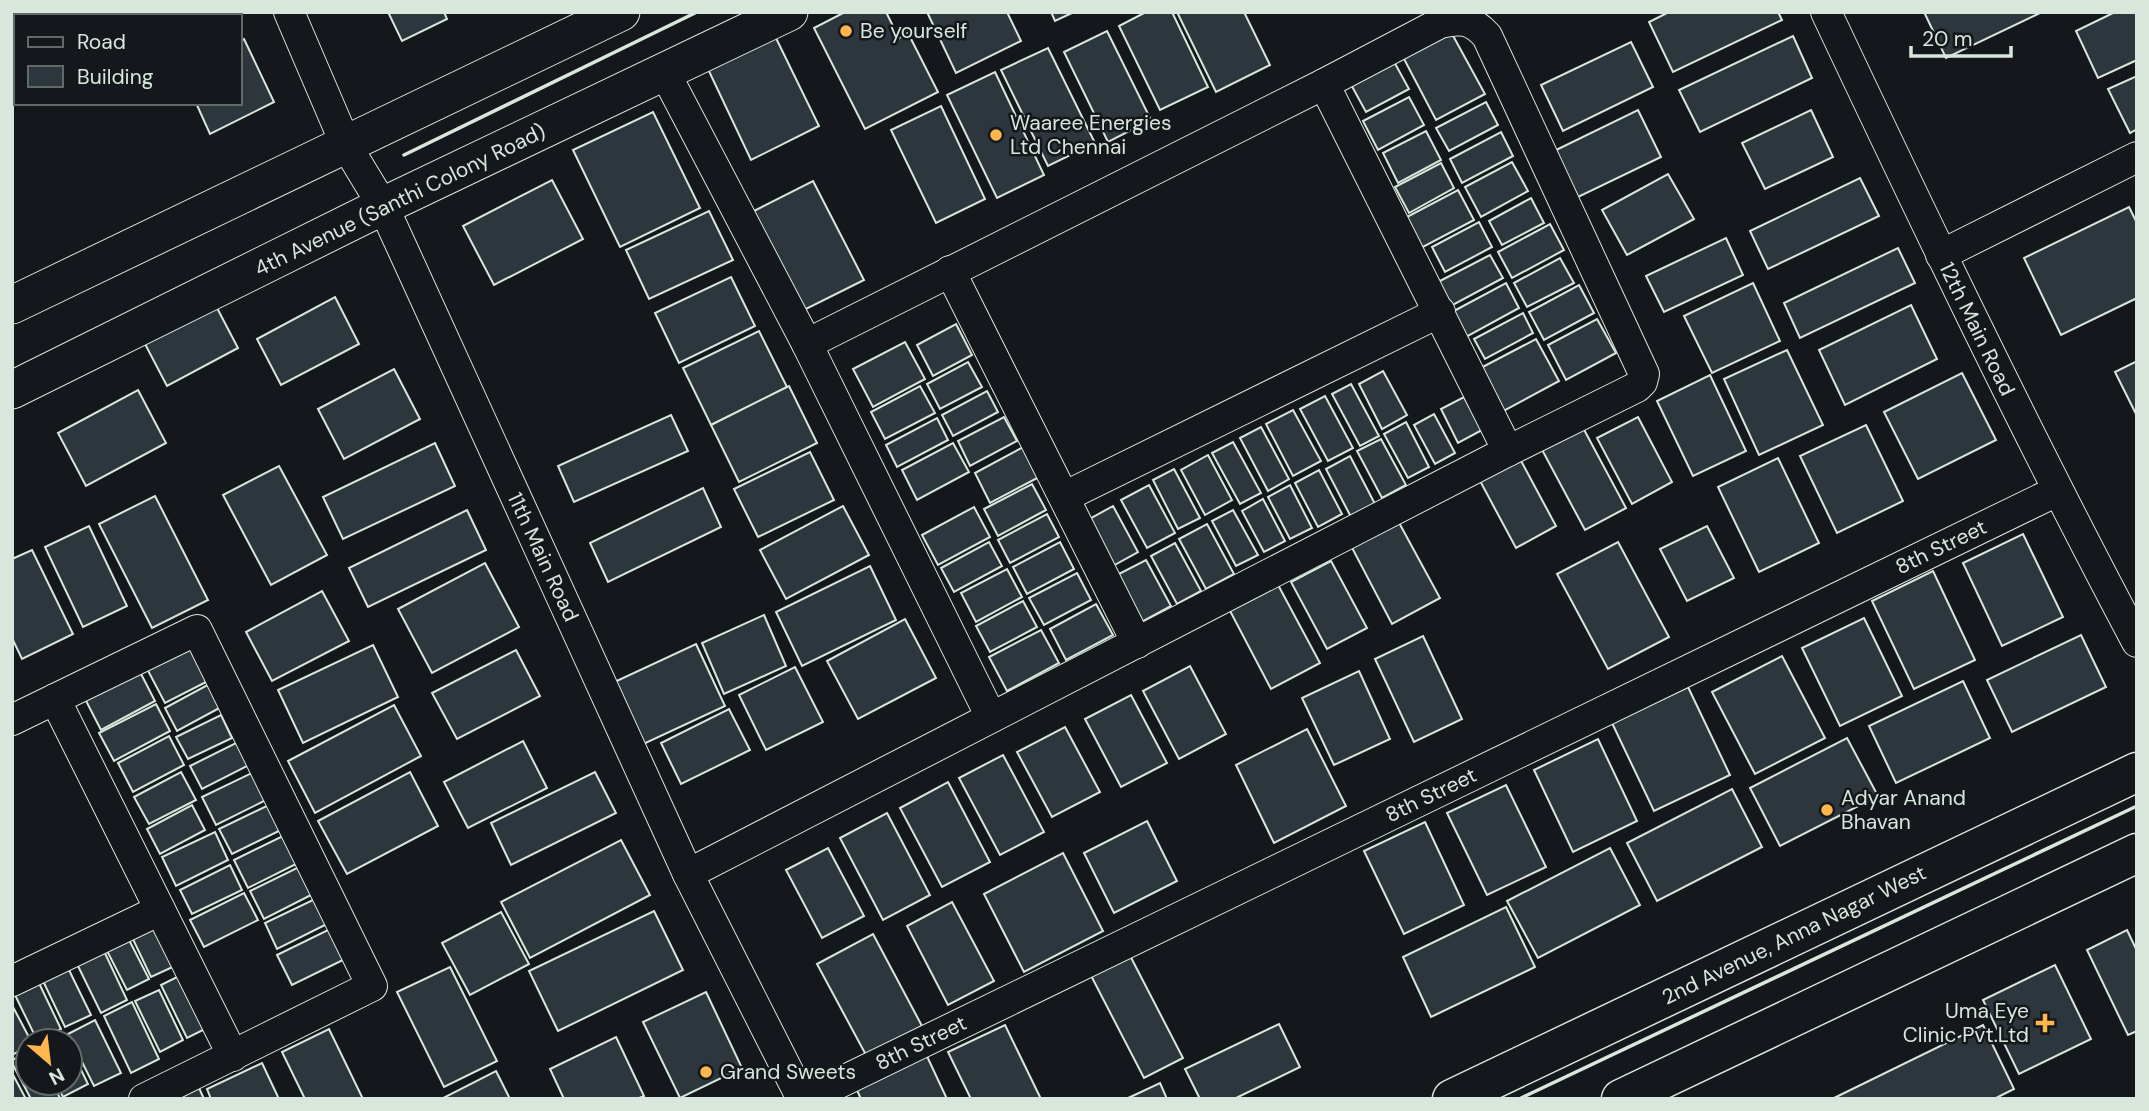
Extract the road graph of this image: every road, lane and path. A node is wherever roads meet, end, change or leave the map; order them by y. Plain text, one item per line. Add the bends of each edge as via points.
1 (289, 12) edge
2 (621, 12) edge
3 (789, 12) edge
4 (1826, 12) edge
5 (665, 73) junction
6 (1324, 84) junction
7 (346, 145) junction
8 (2137, 157) edge
9 (383, 206) junction
10 (1941, 255) junction
11 (950, 271) junction
12 (12, 305) edge
13 (1440, 312) junction
14 (807, 344) junction
15 (12, 390) edge
16 (1508, 450) junction
17 (2057, 491) junction
18 (1064, 497) junction
19 (2137, 642) edge
20 (1137, 643) junction
21 (55, 699) junction
22 (991, 717) junction
23 (12, 720) edge
24 (2137, 772) edge
25 (2137, 853) edge
26 (688, 874) junction
27 (160, 910) junction
28 (12, 981) edge
29 (233, 1056) junction
30 (144, 1099) edge
31 (804, 1099) edge
32 (1452, 1099) edge
33 (1621, 1099) edge

1 - 7 street, 11th Main Road
2 - 7 street
3 - 5 street, 4th Avenue (Santhi Colony Road)
4 - 10 street, 12th Main Road
5 - 9 street, 4th Avenue (Santhi Colony Road)
5 - 14 street
6 - 11 street
6 - 13 street
6 - 16 street via 1440,23 1457,19 1487,36 1644,374 1636,387
7 - 9 street, 11th Main Road
7 - 12 street
8 - 10 street
9 - 15 street, 4th Avenue (Santhi Colony Road)
9 - 26 street, 11th Main Road
10 - 17 street, 12th Main Road
11 - 14 street
11 - 18 street
13 - 16 street
13 - 18 street
14 - 22 street
16 - 20 street
17 - 19 street, 12th Main Road
17 - 31 street, 8th Street
18 - 20 street
20 - 22 street
21 - 23 street
21 - 27 street
21 - 29 street via 197,630 202,640 372,986
22 - 26 street
24 - 32 main road, 2nd Avenue, Anna Nagar West
25 - 33 main road
26 - 31 street, 11th Main Road
27 - 28 street
27 - 29 street
29 - 30 street

